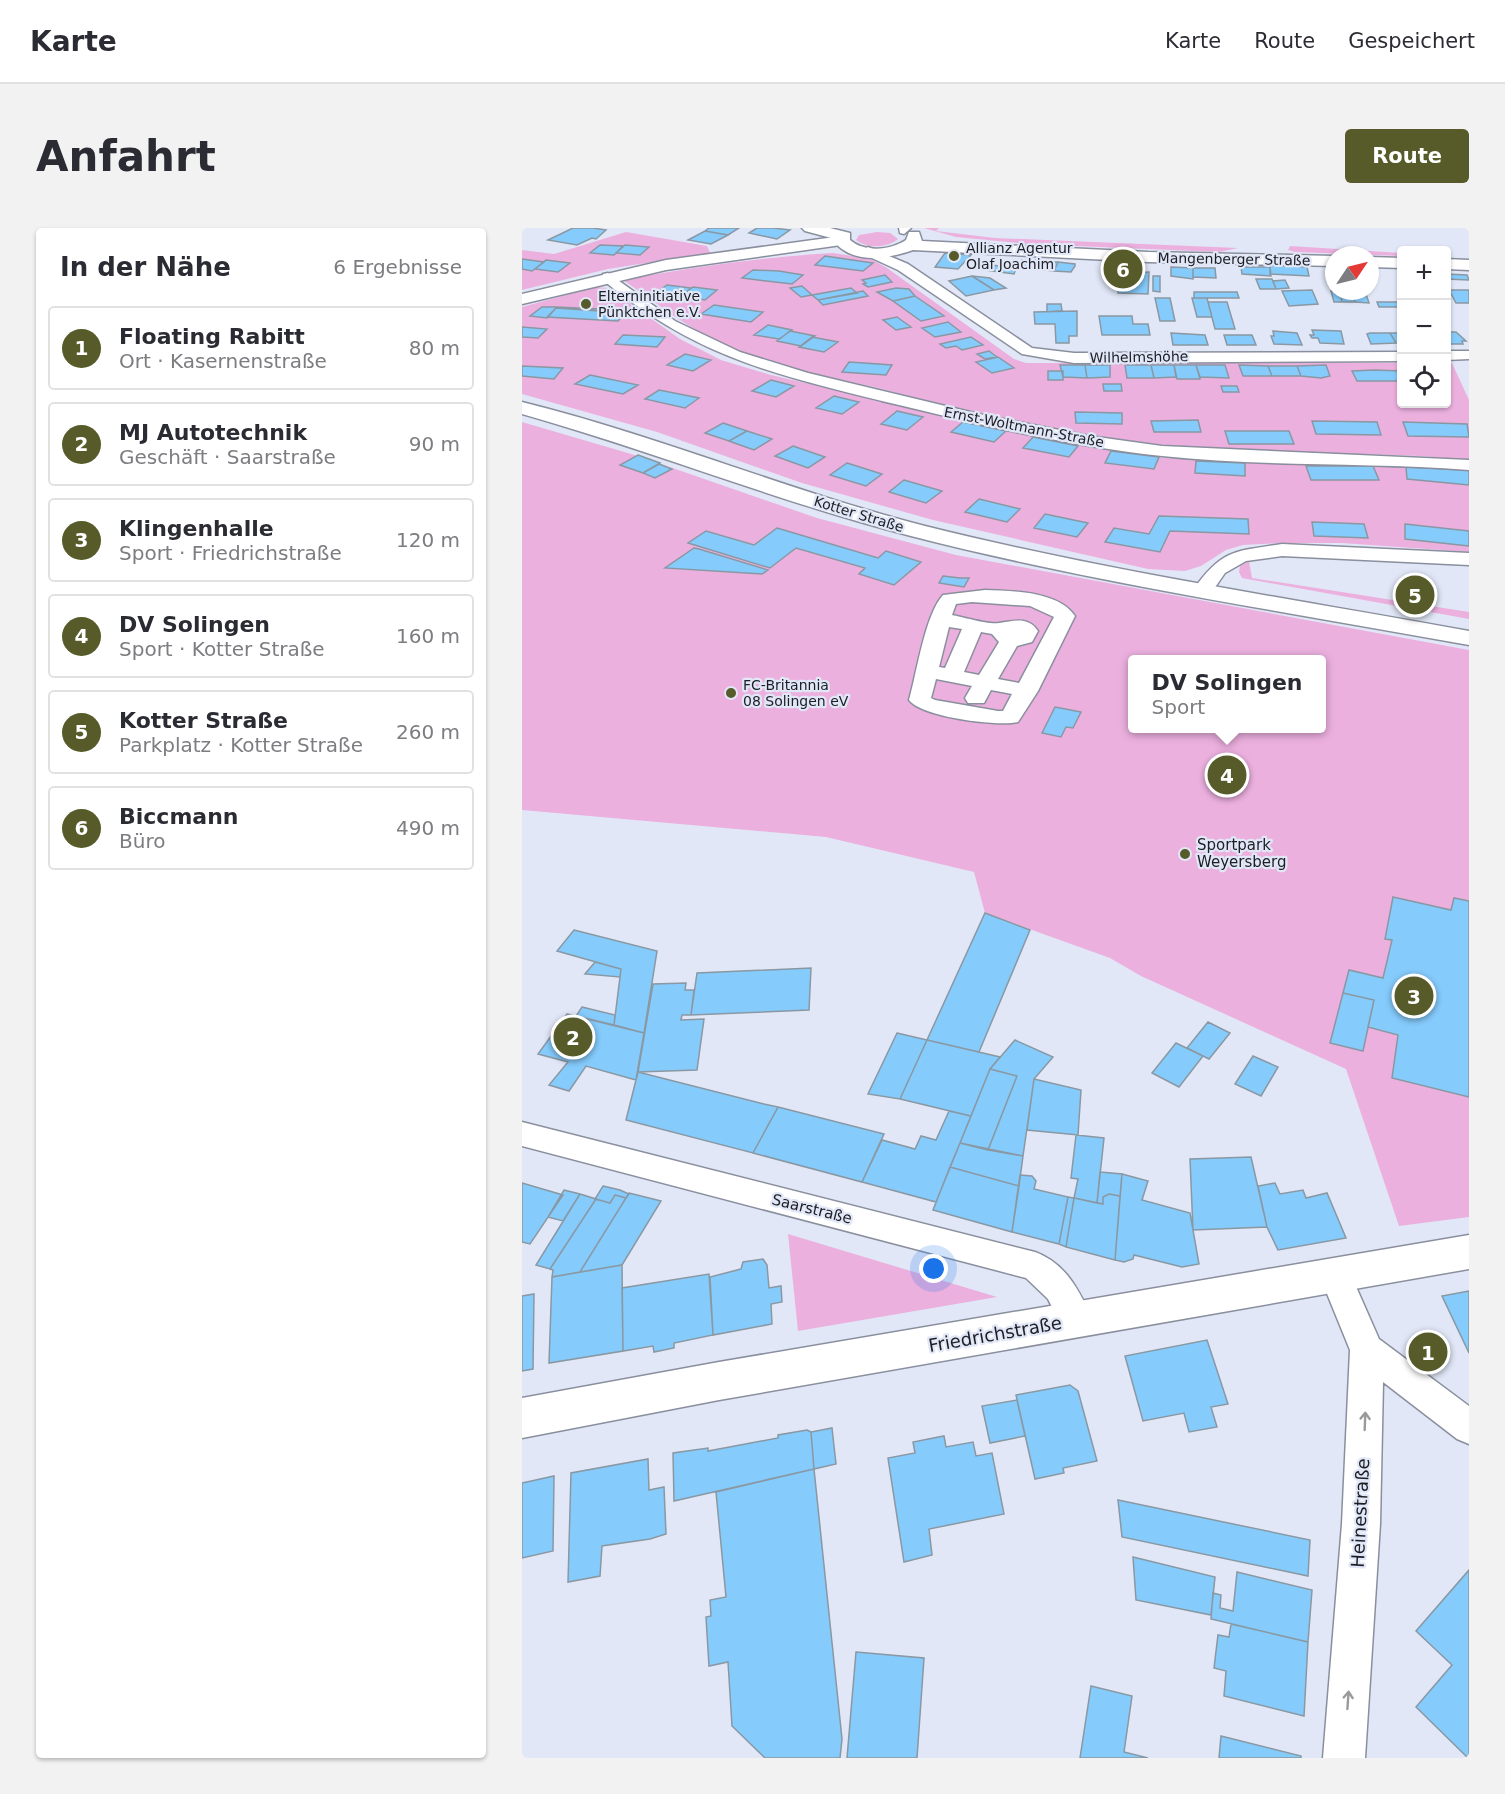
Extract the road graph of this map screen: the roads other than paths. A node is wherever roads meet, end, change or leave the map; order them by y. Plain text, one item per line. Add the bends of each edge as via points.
1 (810, 228) edge
2 (847, 236) edge
3 (905, 236) edge
4 (868, 252) junction
5 (1325, 261) edge
6 (1379, 262) edge
7 (1397, 263) edge
8 (1451, 264) edge
9 (1469, 264) edge
10 (903, 267) junction
11 (608, 277) junction
12 (522, 299) edge
13 (1397, 356) edge
14 (1451, 356) edge
15 (1469, 356) edge
16 (522, 408) edge
17 (1469, 465) edge
18 (1469, 560) edge
19 (1204, 589) junction
20 (1034, 601) junction
21 (940, 619) junction
22 (974, 625) junction
23 (1469, 638) edge
24 (1006, 647) junction
25 (1050, 648) junction
26 (956, 667) junction
27 (926, 671) junction
28 (1027, 691) junction
29 (968, 712) junction
30 (522, 1134) edge
31 (1469, 1252) edge
32 (1335, 1274) junction
33 (1076, 1320) junction
34 (1367, 1350) junction
35 (522, 1418) edge
36 (1469, 1427) edge
37 (1344, 1758) edge

1 - 2 street
2 - 4 street
2 - 11 street
3 - 4 street, Mangenberger Straße
3 - 5 street, Mangenberger Straße via 991,248
3 - 10 street via 897,254
4 - 10 street, Wilhelmshöhe
6 - 7 street
8 - 9 street
10 - 13 street, Wilhelmshöhe via 1027,351 1039,355
11 - 12 street
11 - 17 street, Ernst-Woltmann-Straße via 691,337 730,355 839,386 1029,430 1181,453 1425,460
14 - 15 street
16 - 19 street, Kotter Straße via 620,435 862,516 1020,556
18 - 19 street via 1282,549 1241,556 1218,569
19 - 23 street, Kotter Straße
20 - 21 street via 961,597 946,603
20 - 24 street
20 - 25 street via 1065,616
21 - 22 street
21 - 27 street
22 - 24 street
22 - 26 street
24 - 25 street
24 - 25 street via 1021,656
24 - 26 street
24 - 26 street
24 - 28 street
24 - 29 street
25 - 28 street
26 - 27 street
27 - 29 street via 920,700
28 - 29 street via 1010,717
30 - 33 street, Saarstraße via 1035,1266 1050,1274 1060,1287
31 - 32 street, Friedrichstraße
32 - 33 street, Friedrichstraße
32 - 34 street, Heinestraße
33 - 35 street, Friedrichstraße
34 - 36 street
37 -> 34 street, Heinestraße via 1361,1524

